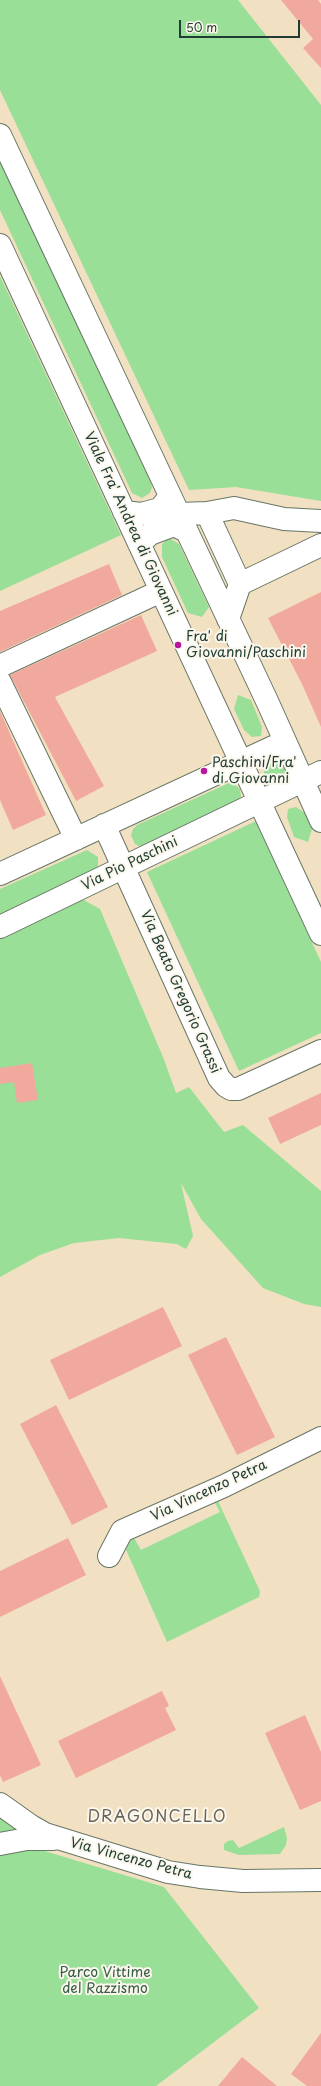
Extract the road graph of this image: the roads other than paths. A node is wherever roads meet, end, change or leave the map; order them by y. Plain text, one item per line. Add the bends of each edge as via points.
1 (0, 135) edge
2 (0, 245) edge
3 (124, 512) junction
4 (207, 513) junction
5 (178, 514) junction
6 (321, 521) edge
7 (139, 544) junction
8 (321, 545) edge
9 (240, 584) junction
10 (161, 591) junction
11 (228, 618) junction
12 (0, 666) edge
13 (0, 682) edge
14 (284, 742) junction
15 (241, 762) junction
16 (312, 777) edge
17 (260, 800) junction
18 (321, 821) edge
19 (104, 825) junction
20 (76, 839) junction
21 (123, 867) junction
22 (0, 874) edge
23 (0, 927) edge
24 (321, 934) edge
25 (321, 1051) edge
26 (321, 1438) edge
27 (109, 1556) dead end
28 (0, 1804) edge
29 (60, 1840) junction
30 (0, 1844) edge
31 (321, 1880) edge

1 - 5 street
2 - 3 street, Viale Fra' Andrea di Giovanni
3 - 5 street via 141,514 160,509
3 - 7 street, Viale Fra' Andrea di Giovanni
4 - 5 street
4 - 6 street via 234,508 284,519
4 - 9 street
5 - 7 street via 174,525 150,534
5 - 11 street
7 - 10 street, Viale Fra' Andrea di Giovanni
8 - 9 street
9 - 11 street
10 - 12 street
10 - 15 street, Viale Fra' Andrea di Giovanni
11 - 14 street
13 - 20 street
14 - 15 street
14 - 16 street
15 - 17 street, Viale Fra' Andrea di Giovanni
15 - 19 street
16 - 17 street, Via Pio Paschini
16 - 18 street
17 - 21 street, Via Pio Paschini
17 - 24 street, Viale Fra' Andrea di Giovanni
19 - 20 street
19 - 21 street, Via Beato Gregorio Grassi
20 - 22 street
21 - 23 street, Via Pio Paschini
21 - 25 street, Via Beato Gregorio Grassi via 218,1078 226,1086 238,1089
26 - 27 street, Via Vincenzo Petra via 224,1486 122,1531
28 - 29 street, Via Vincenzo Petra via 31,1826
29 - 30 street via 27,1839
29 - 31 street, Via Vincenzo Petra via 144,1866 190,1876 260,1882

